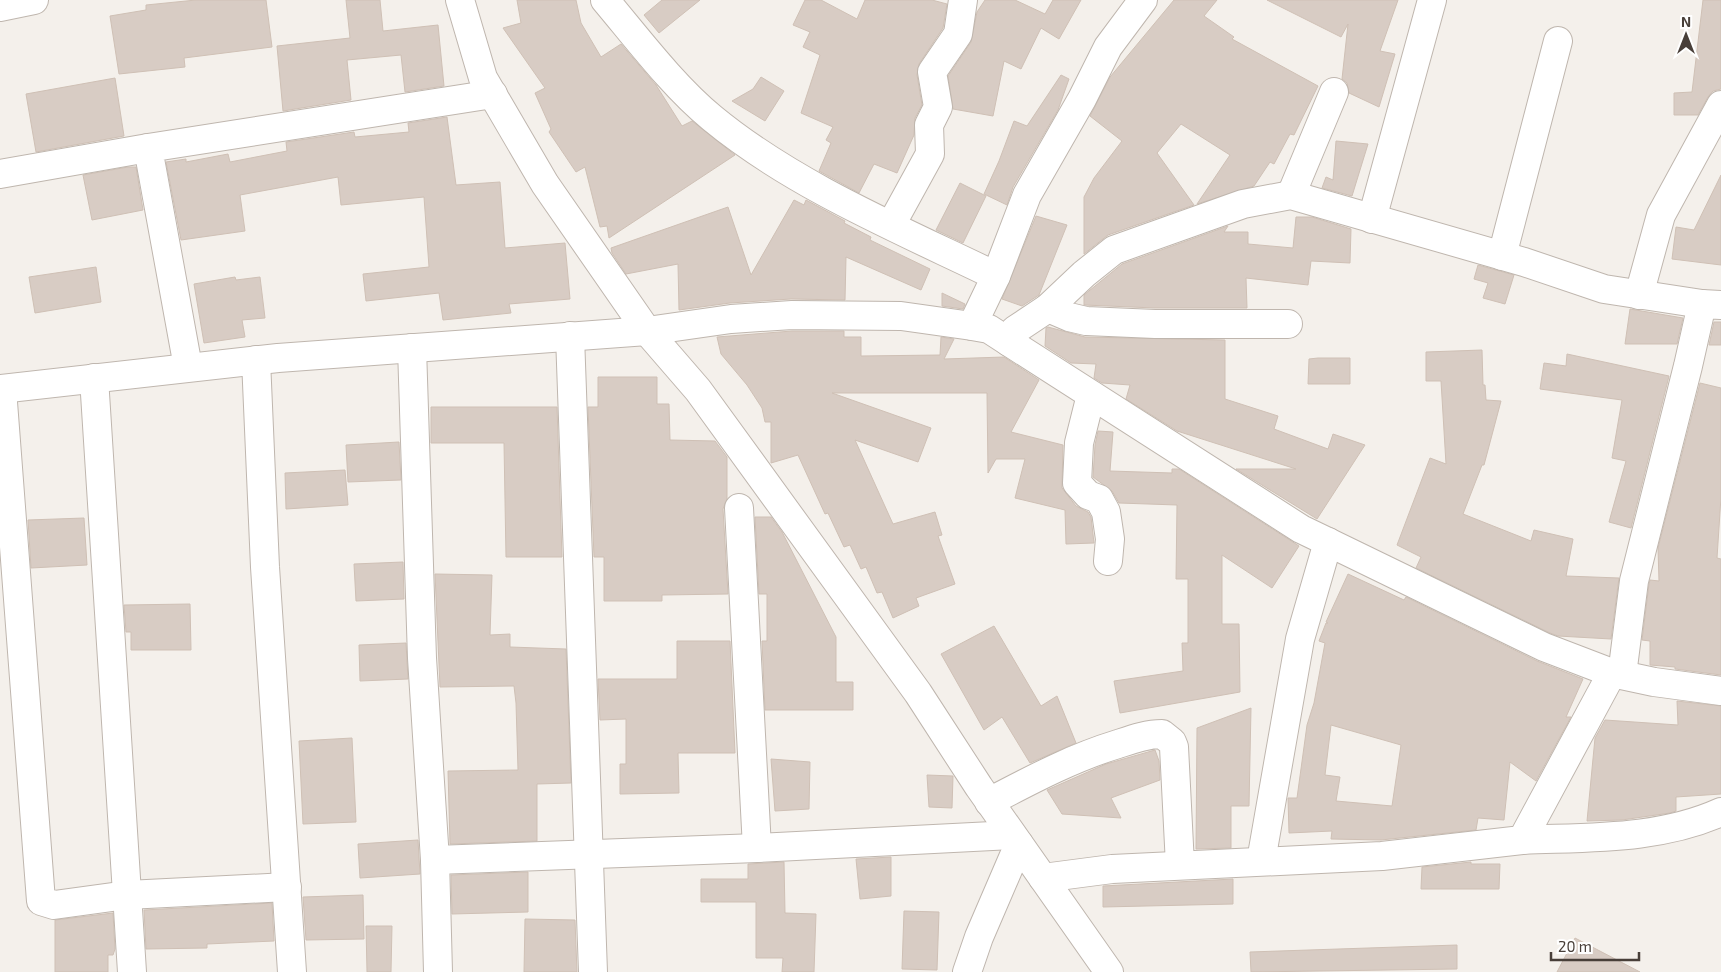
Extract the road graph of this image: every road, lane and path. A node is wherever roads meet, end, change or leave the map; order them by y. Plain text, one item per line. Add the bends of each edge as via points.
1 (34, 0) edge
2 (460, 0) edge
3 (964, 0) edge
4 (1143, 0) edge
5 (1432, 0) edge
6 (618, 4) edge
7 (0, 6) edge
8 (1558, 40) dead end
9 (1334, 92) dead end
10 (493, 94) junction
11 (1721, 105) edge
12 (148, 148) junction
13 (0, 174) edge
14 (1291, 195) junction
15 (1372, 219) junction
16 (890, 226) junction
17 (1502, 256) junction
18 (996, 276) junction
19 (1639, 295) junction
20 (1711, 305) edge
21 (1048, 308) junction
22 (1288, 324) dead end
23 (972, 326) junction
24 (648, 331) junction
25 (570, 336) junction
26 (1009, 342) junction
27 (412, 348) junction
28 (256, 360) junction
29 (188, 367) junction
30 (94, 378) junction
31 (1, 389) edge
32 (1091, 395) junction
33 (739, 508) dead end
34 (1328, 542) junction
35 (1108, 561) dead end
36 (1617, 674) junction
37 (1721, 691) edge
38 (989, 802) junction
39 (1721, 812) edge
40 (1016, 839) junction
41 (1522, 840) junction
42 (757, 848) junction
43 (590, 853) junction
44 (435, 860) junction
45 (1261, 861) junction
46 (1180, 866) junction
47 (1043, 878) junction
48 (287, 887) junction
49 (127, 895) junction
50 (132, 972) edge
51 (292, 972) edge
52 (438, 972) edge
53 (594, 972) edge
54 (967, 972) edge
55 (1109, 972) edge

1 - 7 street
2 - 10 street via 483,78
3 - 16 street via 958,34 932,72 938,107 930,125 930,154
4 - 18 street via 1108,47 1027,195
5 - 15 street
6 - 16 street via 664,69 710,116 752,149
8 - 17 street
9 - 14 street
10 - 12 street
10 - 24 street via 545,184
11 - 19 street via 1660,215
12 - 13 street
12 - 29 street
14 - 15 street
14 - 21 street via 1243,204 1114,250
15 - 17 street
16 - 18 street
17 - 19 street via 1604,290
18 - 23 street
19 - 20 street
20 - 36 street via 1688,366 1634,581
21 - 22 street via 1086,321
21 - 26 street via 1015,330
23 - 24 street via 901,316 792,316 731,319
23 - 26 street via 988,330
24 - 25 street
24 - 38 street via 698,390 918,693
25 - 27 street
25 - 43 street
26 - 32 street
27 - 28 street
27 - 44 street via 422,658
28 - 29 street
28 - 48 street via 265,567
29 - 30 street
30 - 31 street
30 - 49 street
31 - 49 street via 40,897 46,904 54,905
32 - 34 street via 1301,529
32 - 35 street via 1079,443 1077,483 1088,495 1099,500 1106,512 1110,539
33 - 42 street
34 - 36 street via 1544,647
34 - 45 street via 1300,639
36 - 37 street
36 - 41 street
38 - 40 street
38 - 46 street via 1084,755 1147,735 1162,734 1174,747
39 - 41 street via 1694,824 1659,832
40 - 42 street
40 - 47 street
40 - 54 street
41 - 45 street via 1382,856
42 - 43 street
43 - 44 street
43 - 53 street
44 - 52 street
45 - 46 street
46 - 47 street via 1112,869
47 - 55 street
48 - 49 street
48 - 51 street
49 - 50 street

